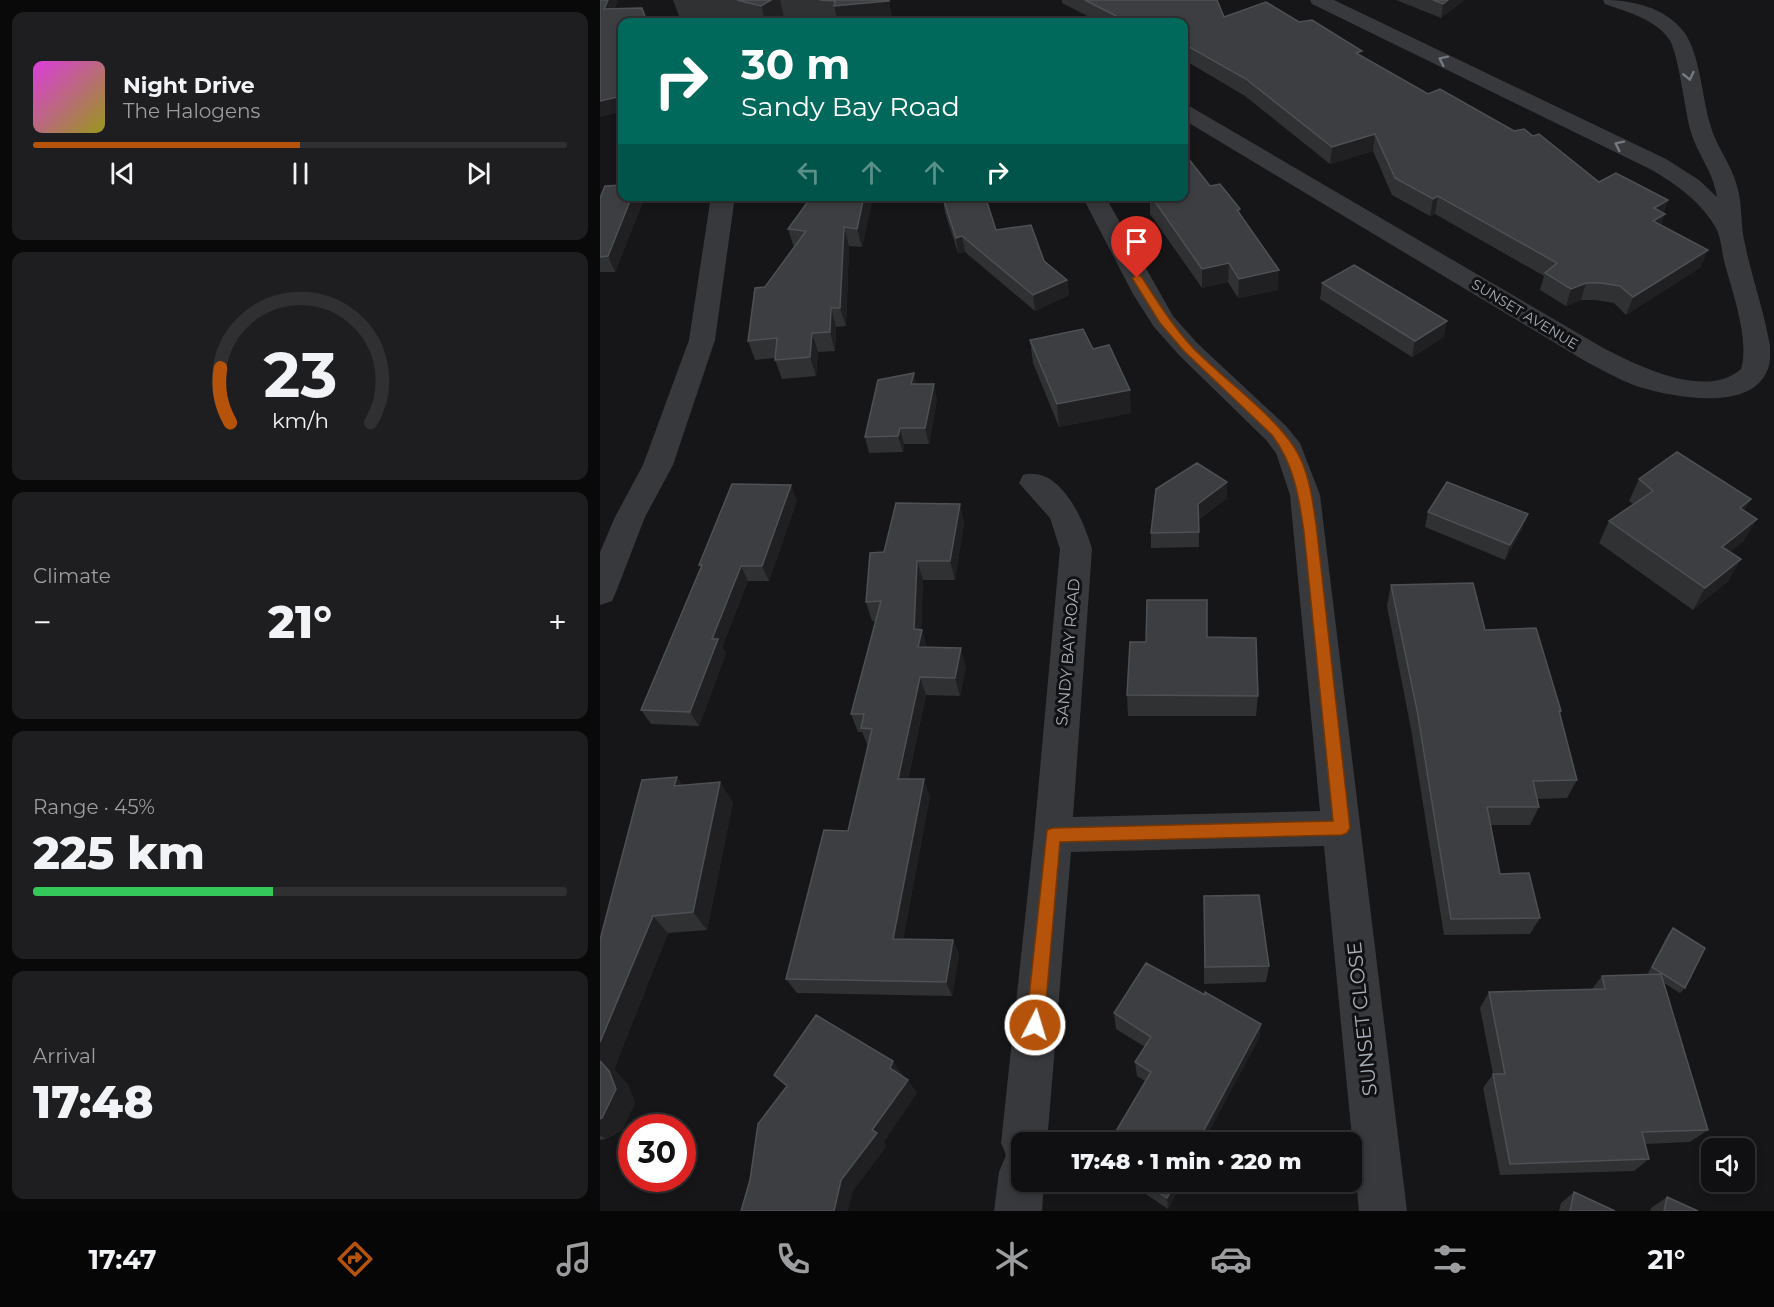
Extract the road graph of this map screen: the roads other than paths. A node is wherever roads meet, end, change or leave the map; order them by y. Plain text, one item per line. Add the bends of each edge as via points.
1 (1319, 0) edge
2 (1612, 0) edge
3 (1188, 113) edge
4 (1708, 151) junction
5 (1658, 164) junction
6 (722, 201) edge
7 (1096, 201) edge
8 (1729, 230) junction
9 (1034, 483) dead end
10 (600, 592) edge
11 (1342, 828) junction
12 (1053, 835) junction
13 (1025, 1132) edge
14 (1020, 1192) edge
15 (1018, 1211) edge
16 (1383, 1211) edge

5 -> 1 street, SUNSET AVENUE
2 -> 4 street, SUNSET AVENUE via 1674,29 1682,44
3 - 8 street, SUNSET AVENUE via 1595,356 1645,379 1671,386 1731,387 1746,380 1758,362
4 - 5 street, SUNSET AVENUE via 1700,165 1684,168
4 - 8 street, SUNSET AVENUE via 1720,166 1727,189
5 - 8 street, SUNSET AVENUE via 1695,187
6 - 10 street via 702,340 658,465 630,517
7 - 11 street via 1164,321 1290,450 1305,495
9 - 12 street, SANDY BAY ROAD via 1063,511 1076,549
11 - 12 street
11 - 16 street, SUNSET CLOSE
12 - 13 street, SANDY BAY ROAD
14 - 15 street

